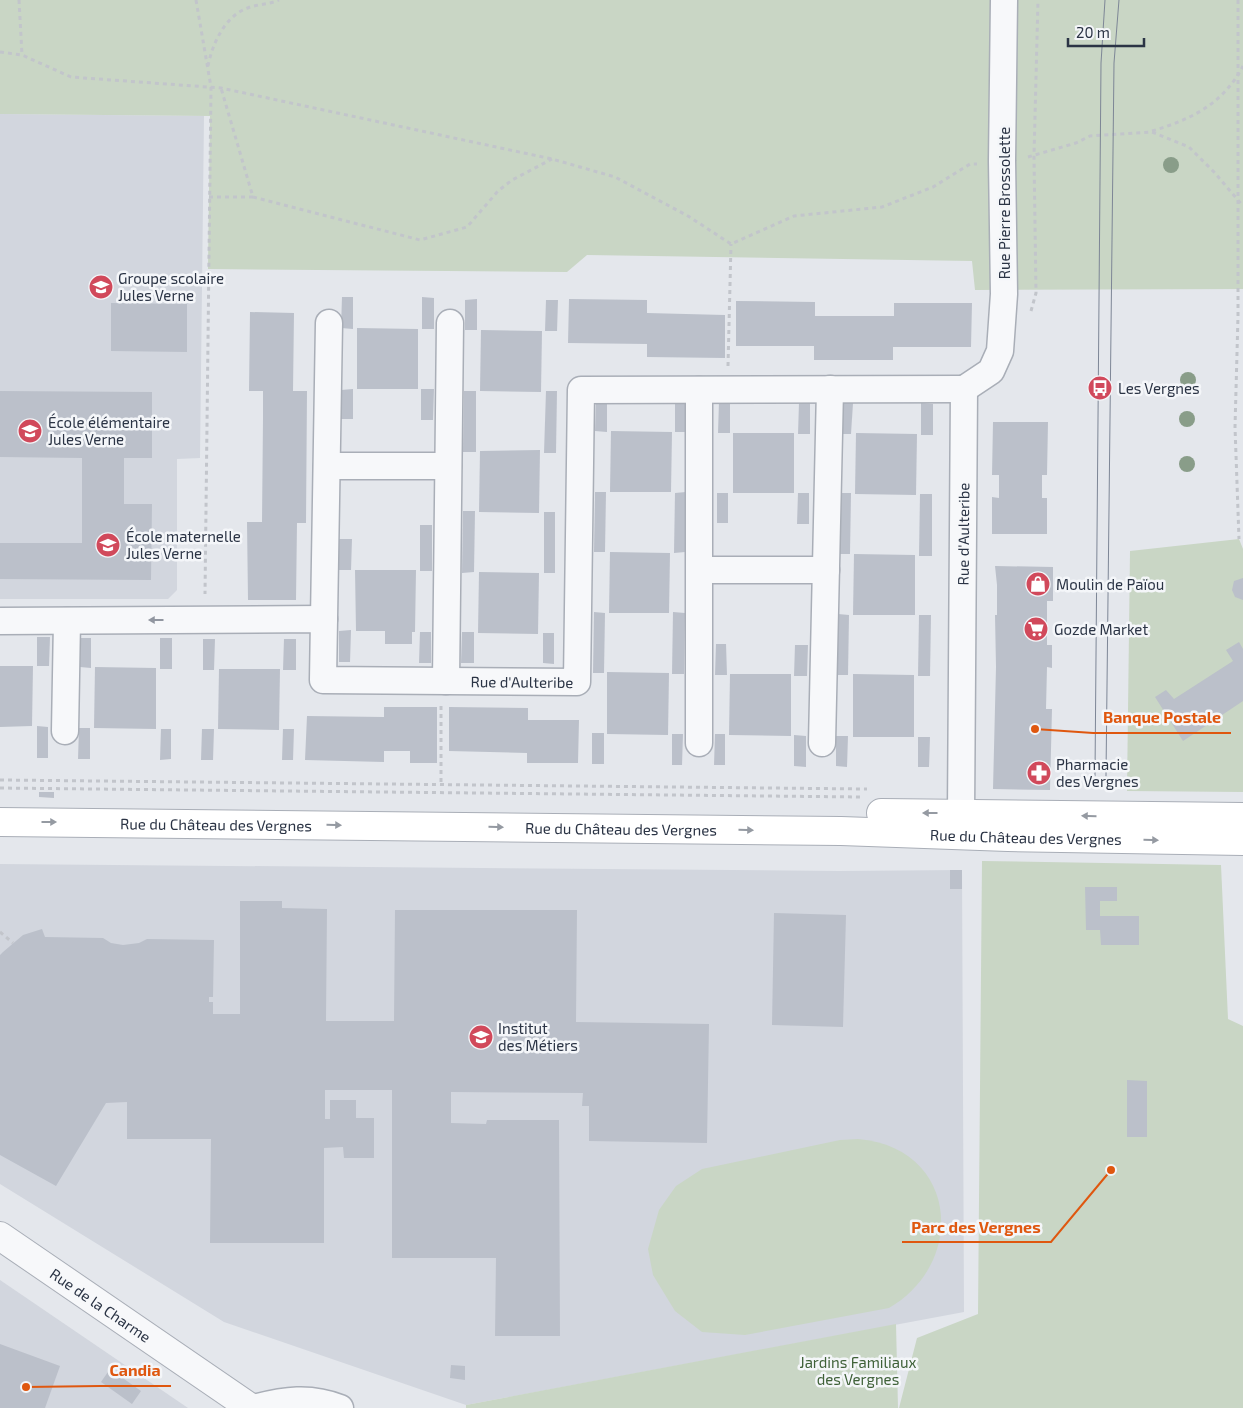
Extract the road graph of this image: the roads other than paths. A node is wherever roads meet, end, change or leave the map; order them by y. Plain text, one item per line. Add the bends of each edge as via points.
1 (1004, 0) edge
2 (329, 323) dead end
3 (450, 323) dead end
4 (830, 389) junction
5 (964, 389) junction
6 (699, 390) junction
7 (327, 466) junction
8 (448, 466) junction
9 (701, 570) junction
10 (826, 570) junction
11 (324, 619) junction
12 (67, 620) junction
13 (0, 621) edge
14 (443, 681) junction
15 (66, 731) dead end
16 (699, 743) dead end
17 (822, 743) dead end
18 (0, 804) edge
19 (961, 814) junction
20 (1243, 817) edge
21 (0, 822) edge
22 (1243, 841) edge
23 (0, 1236) edge
24 (252, 1408) edge
25 (340, 1408) edge

1 - 5 street, Rue Pierre Brossolette via 1004,294 1000,351 991,372
2 - 7 street, Rue d'Aulteribe
3 - 8 street, Rue d'Aulteribe
4 - 5 street, Rue d'Aulteribe
4 - 6 street, Rue d'Aulteribe
4 - 10 street
5 - 19 street, Rue d'Aulteribe
6 - 9 street
6 - 14 street, Rue d'Aulteribe via 581,390 577,682
7 - 8 street
7 - 11 street, Rue d'Aulteribe
8 - 14 street, Rue d'Aulteribe
9 - 10 street
9 - 16 street
10 - 17 street
11 -> 12 street
11 - 14 street, Rue d'Aulteribe via 323,680
12 - 13 street
12 - 15 street
19 -> 18 main road, Rue du Château des Vergnes
20 -> 19 main road, Rue du Château des Vergnes
21 -> 22 main road, Rue du Château des Vergnes via 869,831
23 - 24 street, Rue de la Charme
24 - 25 street via 286,1400 308,1400

